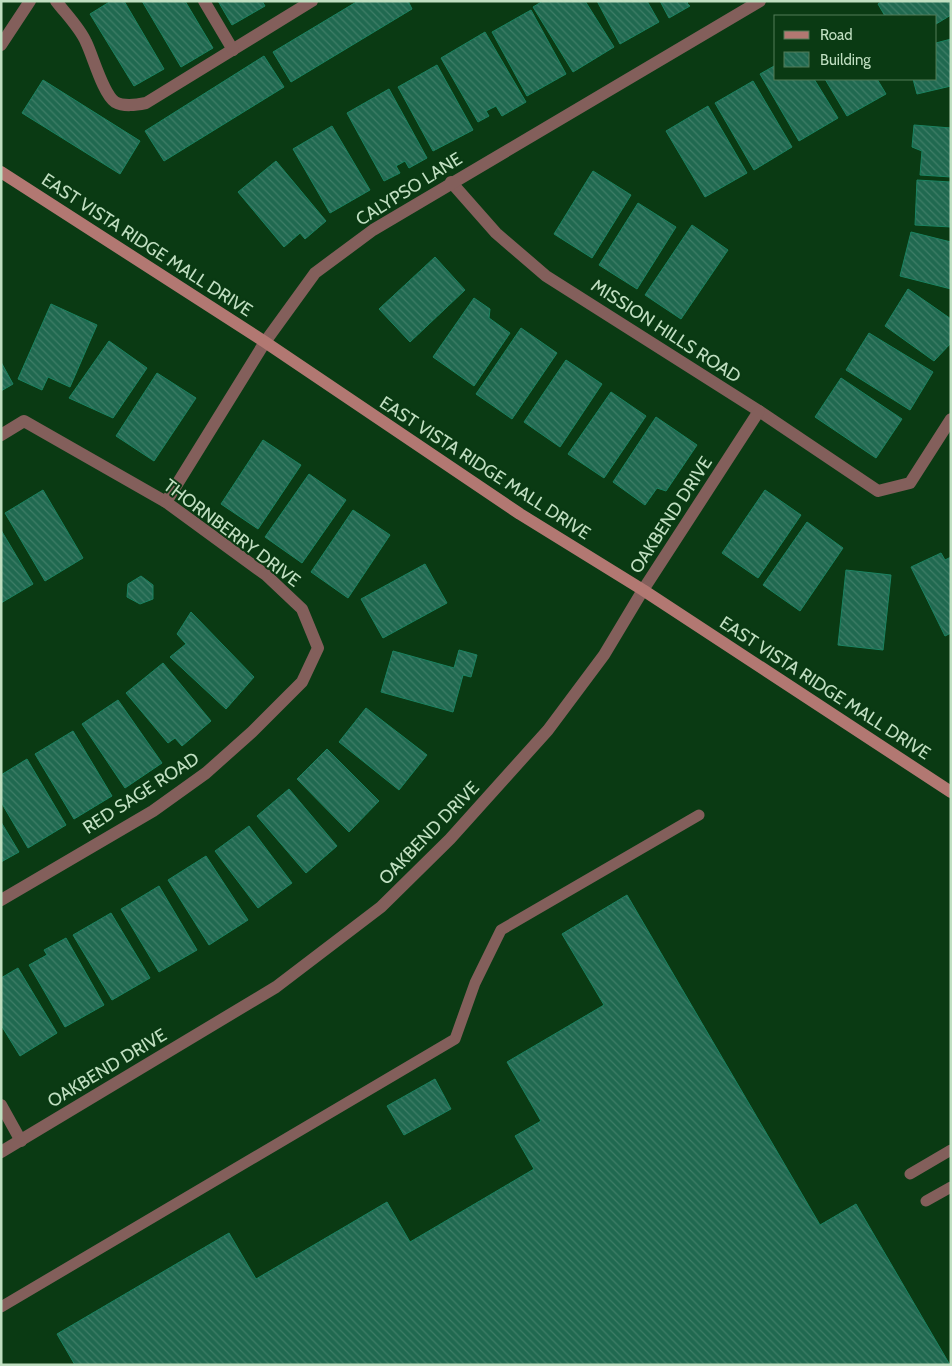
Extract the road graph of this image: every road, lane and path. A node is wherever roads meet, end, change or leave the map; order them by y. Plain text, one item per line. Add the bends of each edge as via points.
1 (30, 1) edge
2 (56, 1) edge
3 (204, 1) edge
4 (312, 1) edge
5 (760, 1) edge
6 (1, 45) edge
7 (233, 50) junction
8 (1, 172) edge
9 (451, 182) junction
10 (265, 342) junction
11 (759, 411) junction
12 (951, 419) edge
13 (1, 435) edge
14 (166, 502) junction
15 (643, 590) junction
16 (318, 648) joint
17 (951, 792) edge
18 (699, 815) dead end
19 (1, 900) edge
20 (1, 1105) edge
21 (21, 1141) junction
22 (951, 1150) edge
23 (1, 1152) edge
24 (910, 1174) dead end
25 (951, 1187) edge
26 (926, 1201) dead end
27 (1, 1307) edge

1 - 6 street
2 - 7 street via 86,40 109,96 121,104 146,103
3 - 7 street
4 - 7 street
5 - 9 street, CALYPSO LANE
8 - 10 main road, EAST VISTA RIDGE MALL DRIVE
9 - 10 street, CALYPSO LANE via 373,230 315,273
9 - 11 street, MISSION HILLS ROAD via 496,233 546,276
10 - 14 street, CALYPSO LANE
10 - 15 main road, EAST VISTA RIDGE MALL DRIVE via 520,514
11 - 12 street, MISSION HILLS ROAD via 878,491 910,483
11 - 15 street, OAKBEND DRIVE
13 - 14 street, THORNBERRY DRIVE via 24,421
14 - 16 street, THORNBERRY DRIVE via 266,575 302,609
15 - 17 main road, EAST VISTA RIDGE MALL DRIVE
15 - 21 street, OAKBEND DRIVE via 604,655 548,730 450,839 382,907 276,987
16 - 19 street, RED SAGE ROAD via 302,682 206,773 153,811
18 - 27 lane via 501,930 475,983 455,1039
20 - 21 street
21 - 23 street, OAKBEND DRIVE
22 - 24 lane
25 - 26 lane

